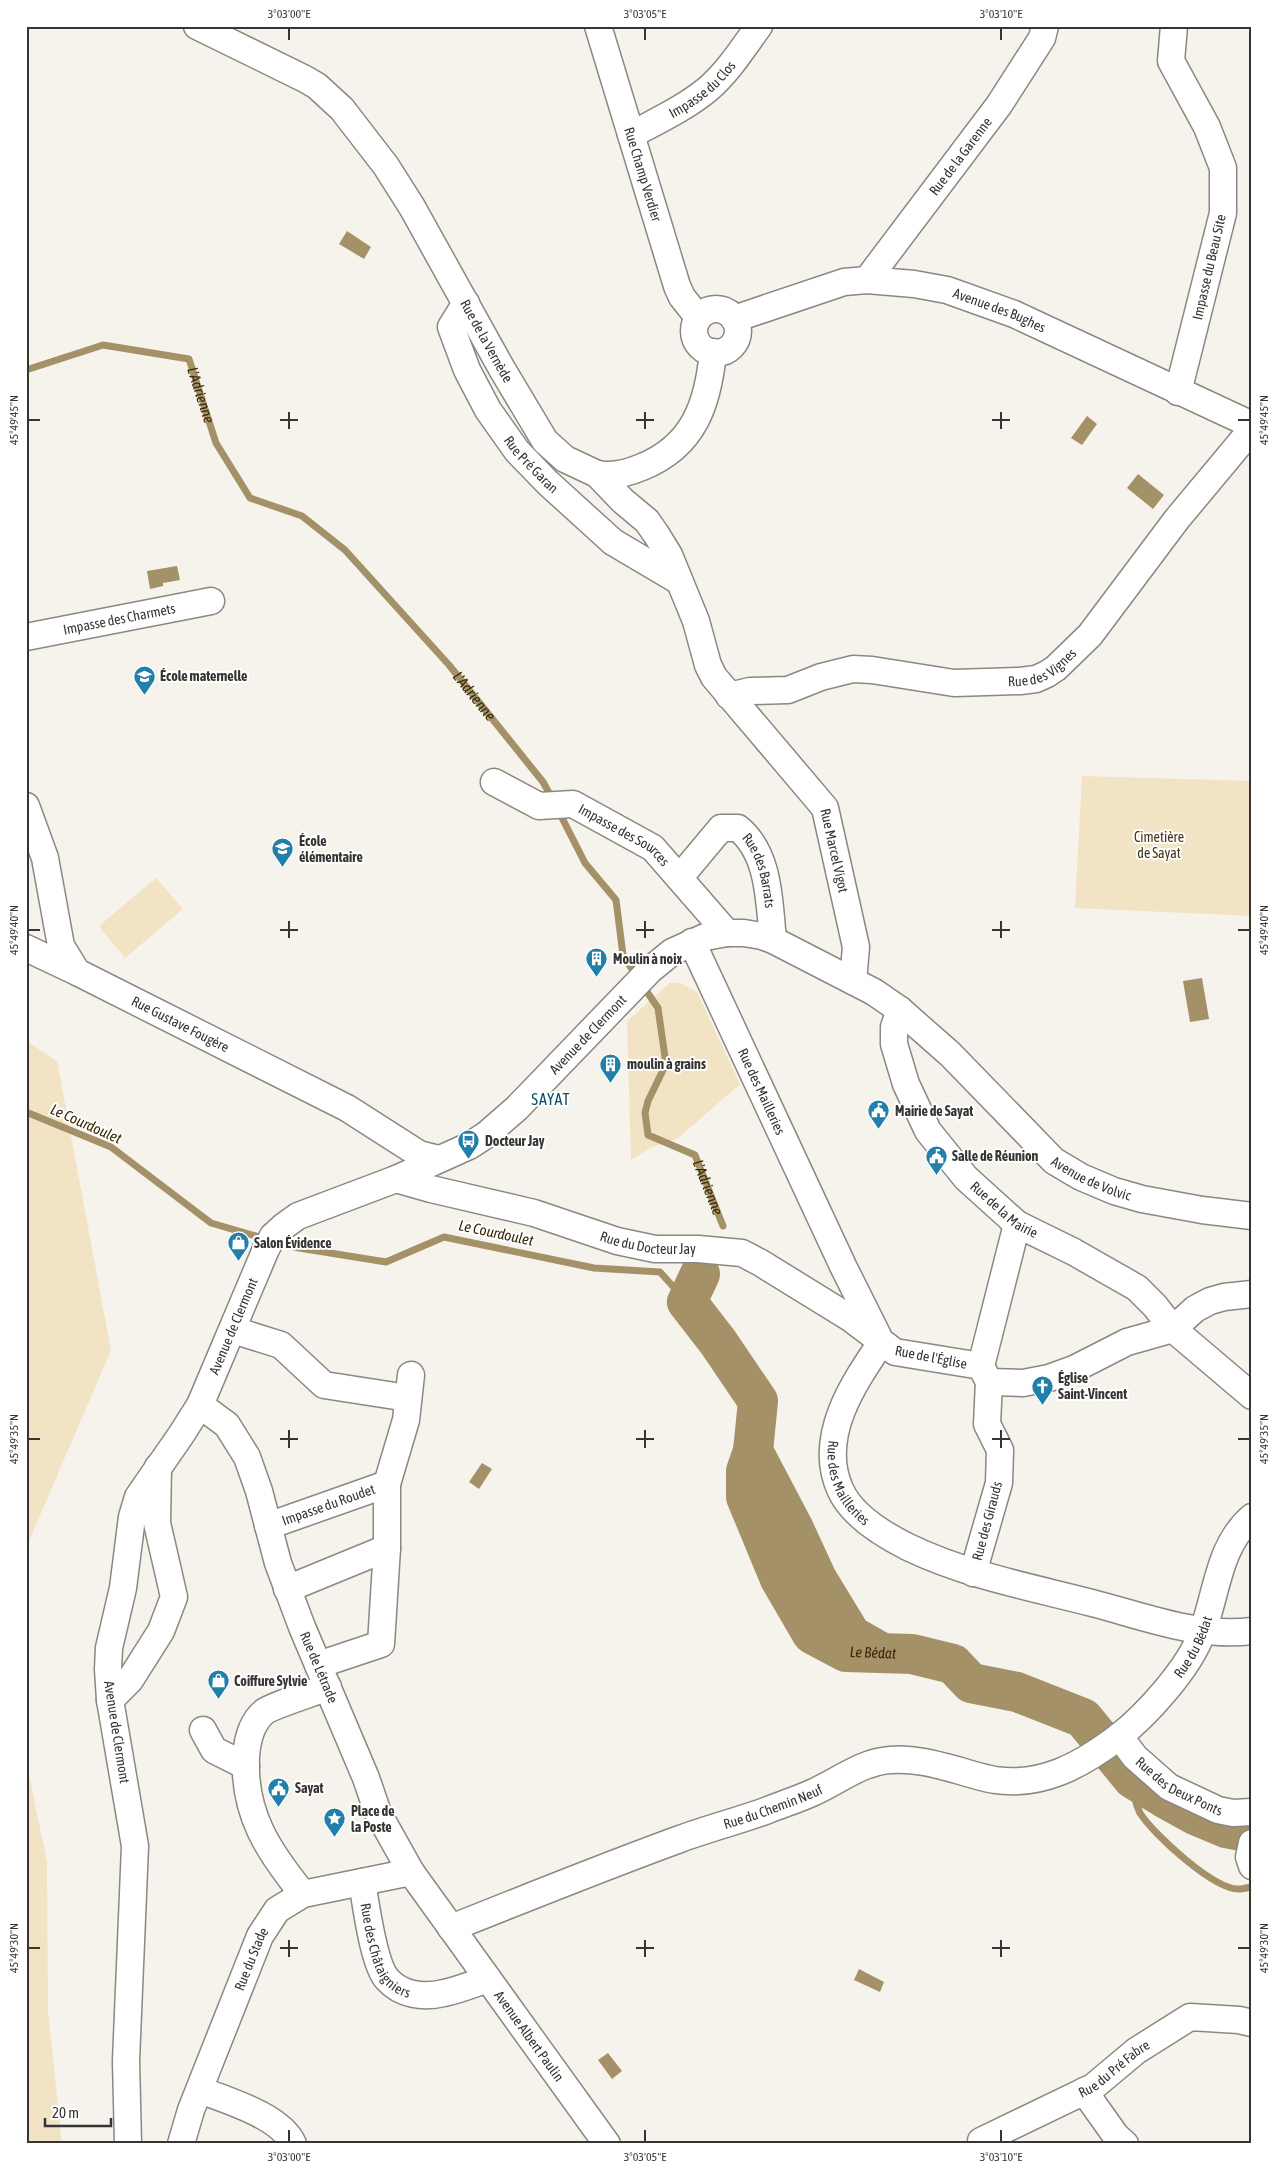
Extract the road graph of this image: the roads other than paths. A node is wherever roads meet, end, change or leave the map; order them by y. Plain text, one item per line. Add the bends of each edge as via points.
1 (197, 26) edge
2 (598, 26) edge
3 (759, 26) edge
4 (1045, 26) edge
5 (1174, 26) edge
6 (631, 135) junction
7 (867, 280) junction
8 (466, 303) junction
9 (698, 317) junction
10 (734, 320) junction
11 (714, 352) junction
12 (1178, 392) junction
13 (1252, 425) edge
14 (1252, 429) edge
15 (597, 474) junction
16 (679, 581) junction
17 (212, 602) dead end
18 (26, 637) edge
19 (729, 696) junction
20 (494, 782) dead end
21 (26, 806) edge
22 (680, 877) junction
23 (727, 933) junction
24 (773, 940) junction
25 (692, 942) junction
26 (26, 948) edge
27 (77, 972) junction
28 (853, 981) junction
29 (900, 1010) junction
30 (439, 1159) junction
31 (396, 1179) junction
32 (1252, 1216) edge
33 (1017, 1224) junction
34 (1252, 1294) edge
35 (1173, 1329) junction
36 (232, 1330) junction
37 (881, 1343) junction
38 (985, 1374) junction
39 (1252, 1396) edge
40 (200, 1404) junction
41 (158, 1467) junction
42 (387, 1484) junction
43 (1252, 1517) edge
44 (268, 1526) junction
45 (387, 1548) junction
46 (973, 1573) junction
47 (287, 1589) junction
48 (1203, 1630) junction
49 (1252, 1631) edge
50 (323, 1676) junction
51 (110, 1700) junction
52 (203, 1730) dead end
53 (1110, 1743) junction
54 (246, 1766) junction
55 (1252, 1812) edge
56 (412, 1872) junction
57 (362, 1882) junction
58 (303, 1894) junction
59 (452, 1928) junction
60 (488, 1979) junction
61 (1252, 2023) edge
62 (200, 2090) junction
63 (1084, 2091) junction
64 (128, 2144) edge
65 (181, 2144) edge
66 (292, 2144) edge
67 (607, 2144) edge
68 (981, 2144) edge
69 (1125, 2144) edge

1 - 8 street, Rue de la Vernède via 305,79 342,109 386,166
2 - 6 street, Rue Champ Verdier
3 - 6 street, Impasse du Clos via 707,90 668,116
4 - 7 street, Rue de la Garenne via 1042,38 999,105
5 - 12 street, Impasse du Beau Site via 1171,61 1207,127 1223,168 1223,214
6 - 9 street, Rue Champ Verdier via 677,286 682,298
7 - 10 street, Avenue des Bughes via 832,285
7 - 12 street, Avenue des Bughes via 947,290 1006,311
8 - 15 street, Rue de la Vernède via 545,441 565,459
8 - 16 street, Rue Pré Garan via 451,327 467,370 488,410 517,452 614,542
9 - 10 street via 704,312 719,309 726,311
9 - 11 street via 694,328 696,340 704,349
10 - 11 street via 738,330 734,343
11 - 15 street via 704,401 691,430 680,442 635,470 608,476
12 - 13 street, Avenue des Bughes
14 - 19 street, Rue des Vignes via 1177,519 1090,635 1047,674 1020,681 954,683 853,669 788,690 750,691
15 - 16 street, Rue de la Vernède via 647,521 669,554
16 - 19 street, Rue de la Vernède via 696,621 708,665
17 - 18 street, Impasse des Charmets
19 - 28 street, Rue Marcel Vigot via 825,808 856,947
20 - 22 street, Impasse des Sources via 539,806 573,804 654,848
21 - 27 street via 45,858 61,946
22 - 23 street, Impasse des Sources
22 - 24 street, Rue des Barrats via 721,828 738,828 758,851 768,892
23 - 24 street, Avenue de Clermont
23 - 25 street, Avenue de Clermont
24 - 28 street, Avenue de Clermont
25 - 30 street, Avenue de Clermont via 658,963 500,1124 469,1146
25 - 37 street, Rue des Mailleries
26 - 27 street, Rue Gustave Fougère
27 - 30 street, Rue Gustave Fougère via 347,1108 419,1154
28 - 29 street, Avenue de Clermont
29 - 32 street, Avenue de Volvic via 950,1054 1054,1161 1081,1177 1114,1192 1142,1199
29 - 33 street, Rue de la Mairie via 894,1027 894,1044 919,1115 936,1142 966,1178
30 - 31 street, Avenue de Clermont
31 - 36 street, Avenue de Clermont via 298,1216 273,1236
31 - 37 street, Rue du Docteur Jay via 534,1214 617,1241 646,1247 742,1254 850,1318
33 - 35 street, Rue de la Mairie via 1137,1288
33 - 38 street, Rue des Girauds
34 - 35 street via 1210,1302 1195,1309
35 - 38 street, Rue de l'Église via 1128,1342 1049,1378 1023,1382
35 - 39 street, Rue de la Mairie
36 - 40 street, Avenue de Clermont
36 - 42 street via 281,1345 324,1385 409,1387 406,1420
37 - 38 street, Rue de l'Église via 895,1352
37 - 46 street, Rue des Mailleries via 838,1419 834,1462 840,1489 857,1512 881,1531 906,1546
38 - 46 street, Rue des Girauds via 987,1424 1000,1450 998,1483
40 - 41 street, Avenue de Clermont
40 - 44 street, Rue de Létrade via 220,1419 247,1457
41 - 51 street, Avenue de Clermont via 134,1508 123,1588 110,1648
41 - 51 street via 157,1523 174,1597 162,1631 130,1680
42 - 44 street, Impasse du Roudet
42 - 45 street
43 - 48 street, Rue du Bédat via 1228,1547
44 - 47 street, Rue de Létrade
45 - 47 street
45 - 50 street via 381,1644
46 - 48 street, Rue des Mailleries
47 - 50 street, Rue de Létrade
48 - 49 street, Rue des Mailleries via 1227,1633
48 - 53 street, Rue du Bédat via 1183,1666 1157,1700 1135,1724
50 - 54 street via 264,1712 248,1737
50 - 56 street, Rue de Létrade via 378,1813
51 - 64 street, Avenue de Clermont via 135,1846 126,2061
52 - 54 street via 214,1750
53 - 55 street, Rue des Deux Ponts via 1135,1757 1169,1787 1218,1810
53 - 59 street, Rue du Chemin Neuf via 1070,1768 1048,1777 1016,1781 995,1780 916,1761 878,1761 749,1818 682,1838
54 - 58 street via 245,1782 254,1818 277,1862
56 - 57 street, Rue du Stade
56 - 59 street, Rue de Létrade
57 - 58 street, Rue du Stade
57 - 60 street, Rue des Châtaigniers via 377,1958 386,1978 400,1990 419,1995 443,1994
58 - 62 street, Rue du Stade via 277,1910 260,1936
59 - 60 street, Avenue Albert Paulin
60 - 67 street, Avenue Albert Paulin
61 - 63 street, Rue du Pré Fabre via 1190,2017 1136,2051
62 - 65 street, Rue du Stade
62 - 66 street via 277,2125
63 - 68 street, Rue du Pré Fabre via 981,2141
63 - 69 street

